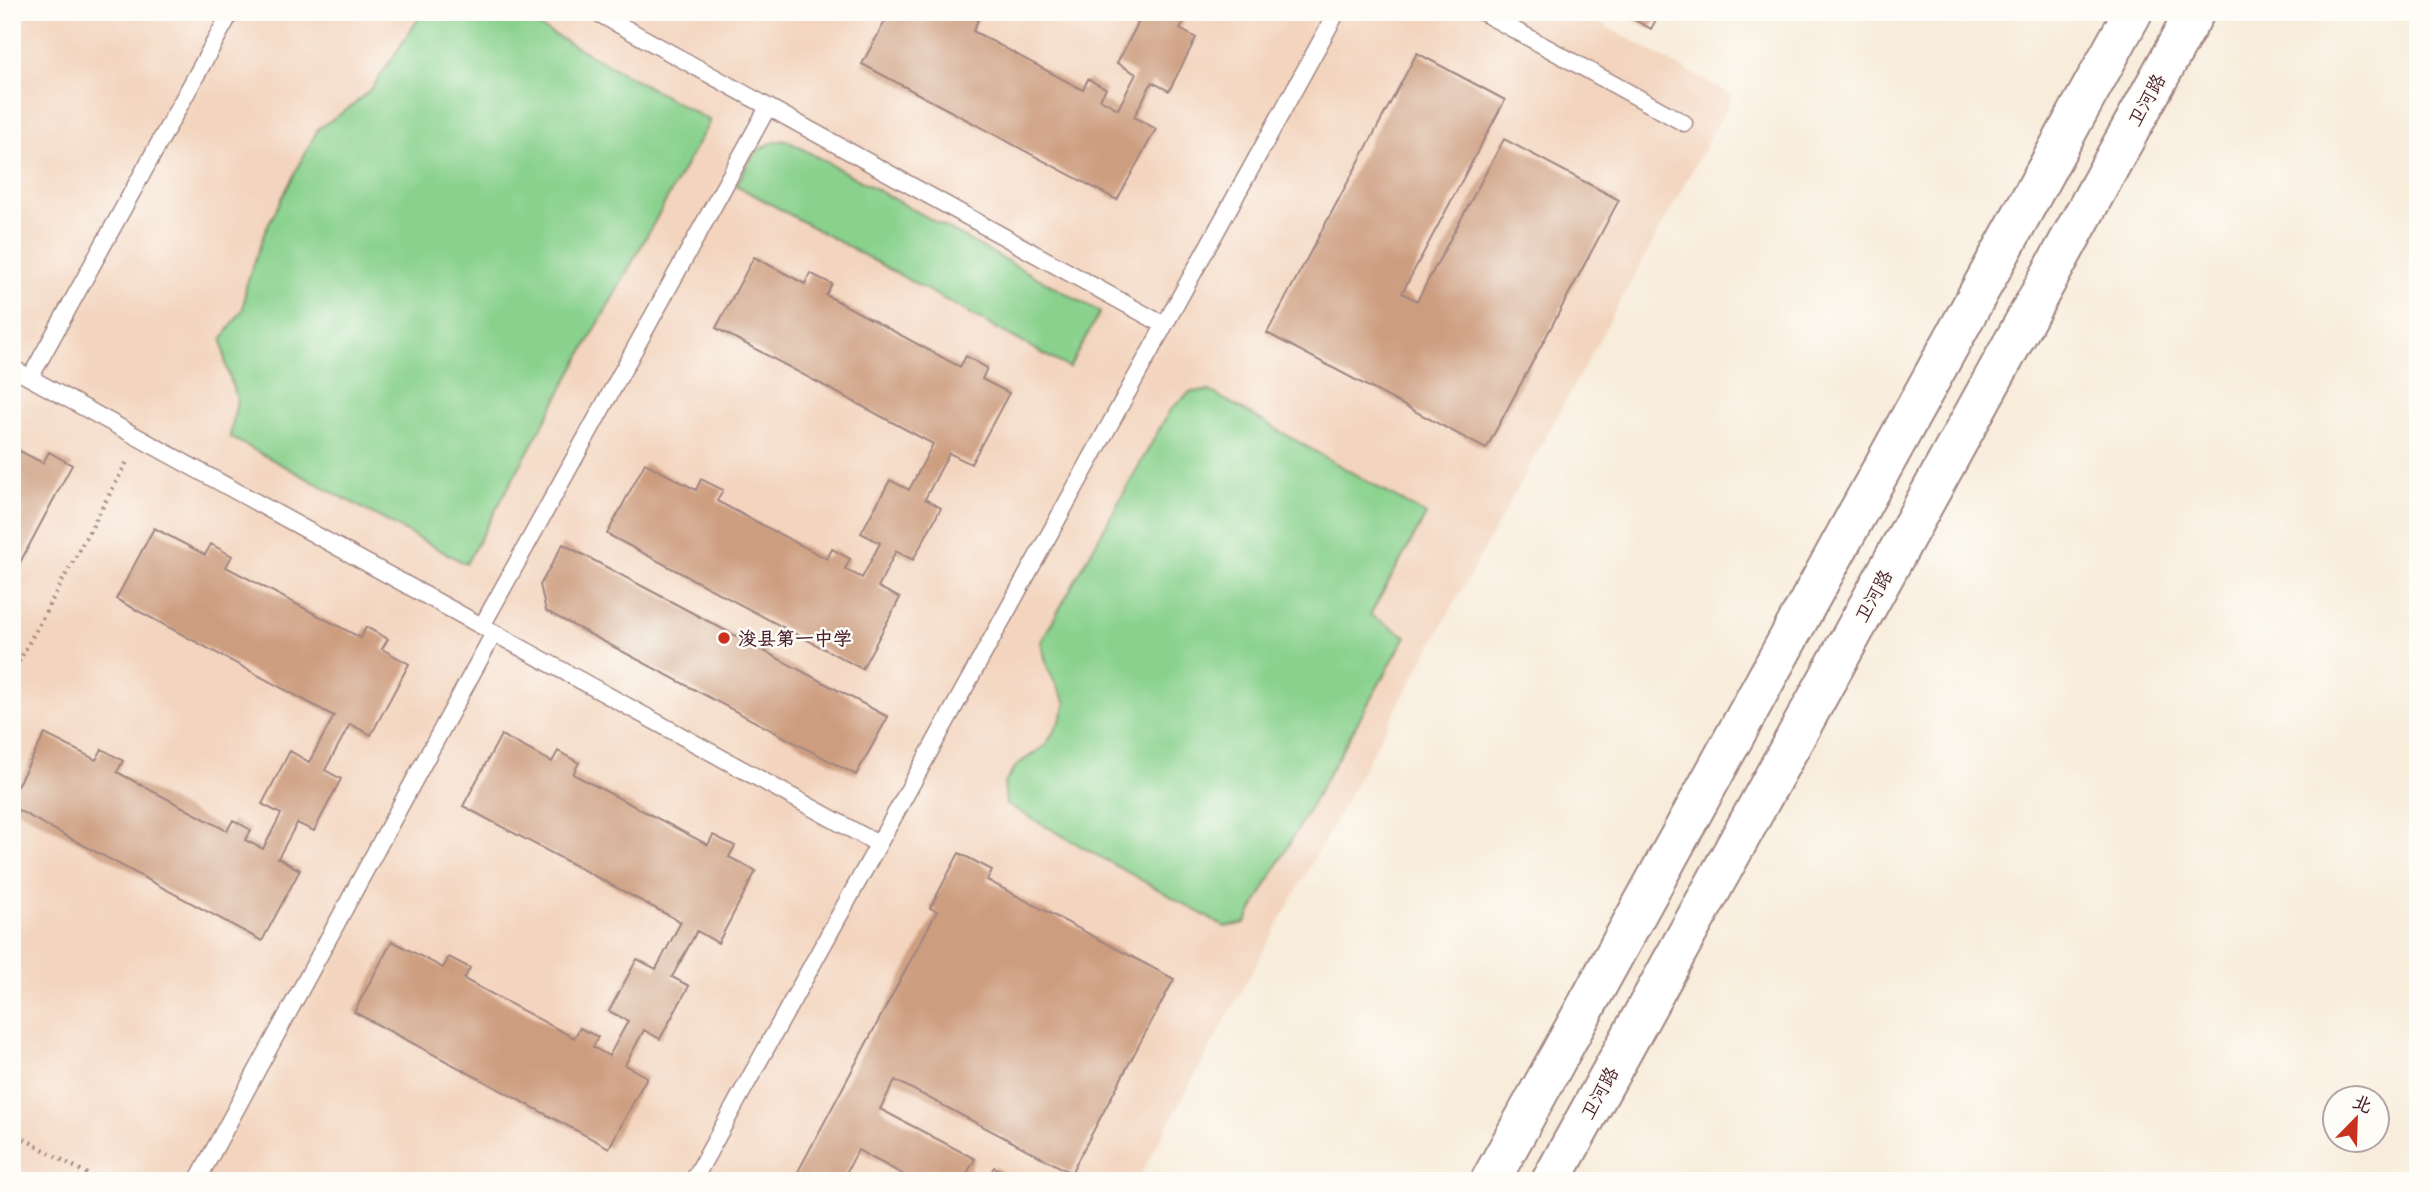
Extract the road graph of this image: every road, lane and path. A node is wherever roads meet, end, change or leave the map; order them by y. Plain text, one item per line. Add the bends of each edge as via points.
1 (232, 12) edge
2 (596, 12) edge
3 (1336, 12) edge
4 (1482, 12) edge
5 (2133, 12) edge
6 (2194, 12) edge
7 (768, 107) junction
8 (1684, 123) dead end
9 (1164, 325) junction
10 (12, 368) edge
11 (30, 378) junction
12 (140, 438) junction
13 (488, 630) junction
14 (12, 674) edge
15 (878, 844) junction
16 (12, 1132) edge
17 (100, 1181) edge
18 (197, 1181) edge
19 (693, 1181) edge
20 (1490, 1181) edge
21 (1551, 1181) edge

1 - 11 lane
2 - 7 lane
3 - 9 lane
4 - 8 lane
5 - 20 street
6 - 21 street, 卫河路
7 - 9 lane
7 - 13 lane
9 - 15 lane
10 - 11 lane
11 - 12 lane
12 - 13 lane
12 - 14 path
13 - 15 lane
13 - 18 lane
15 - 19 lane
16 - 17 path

